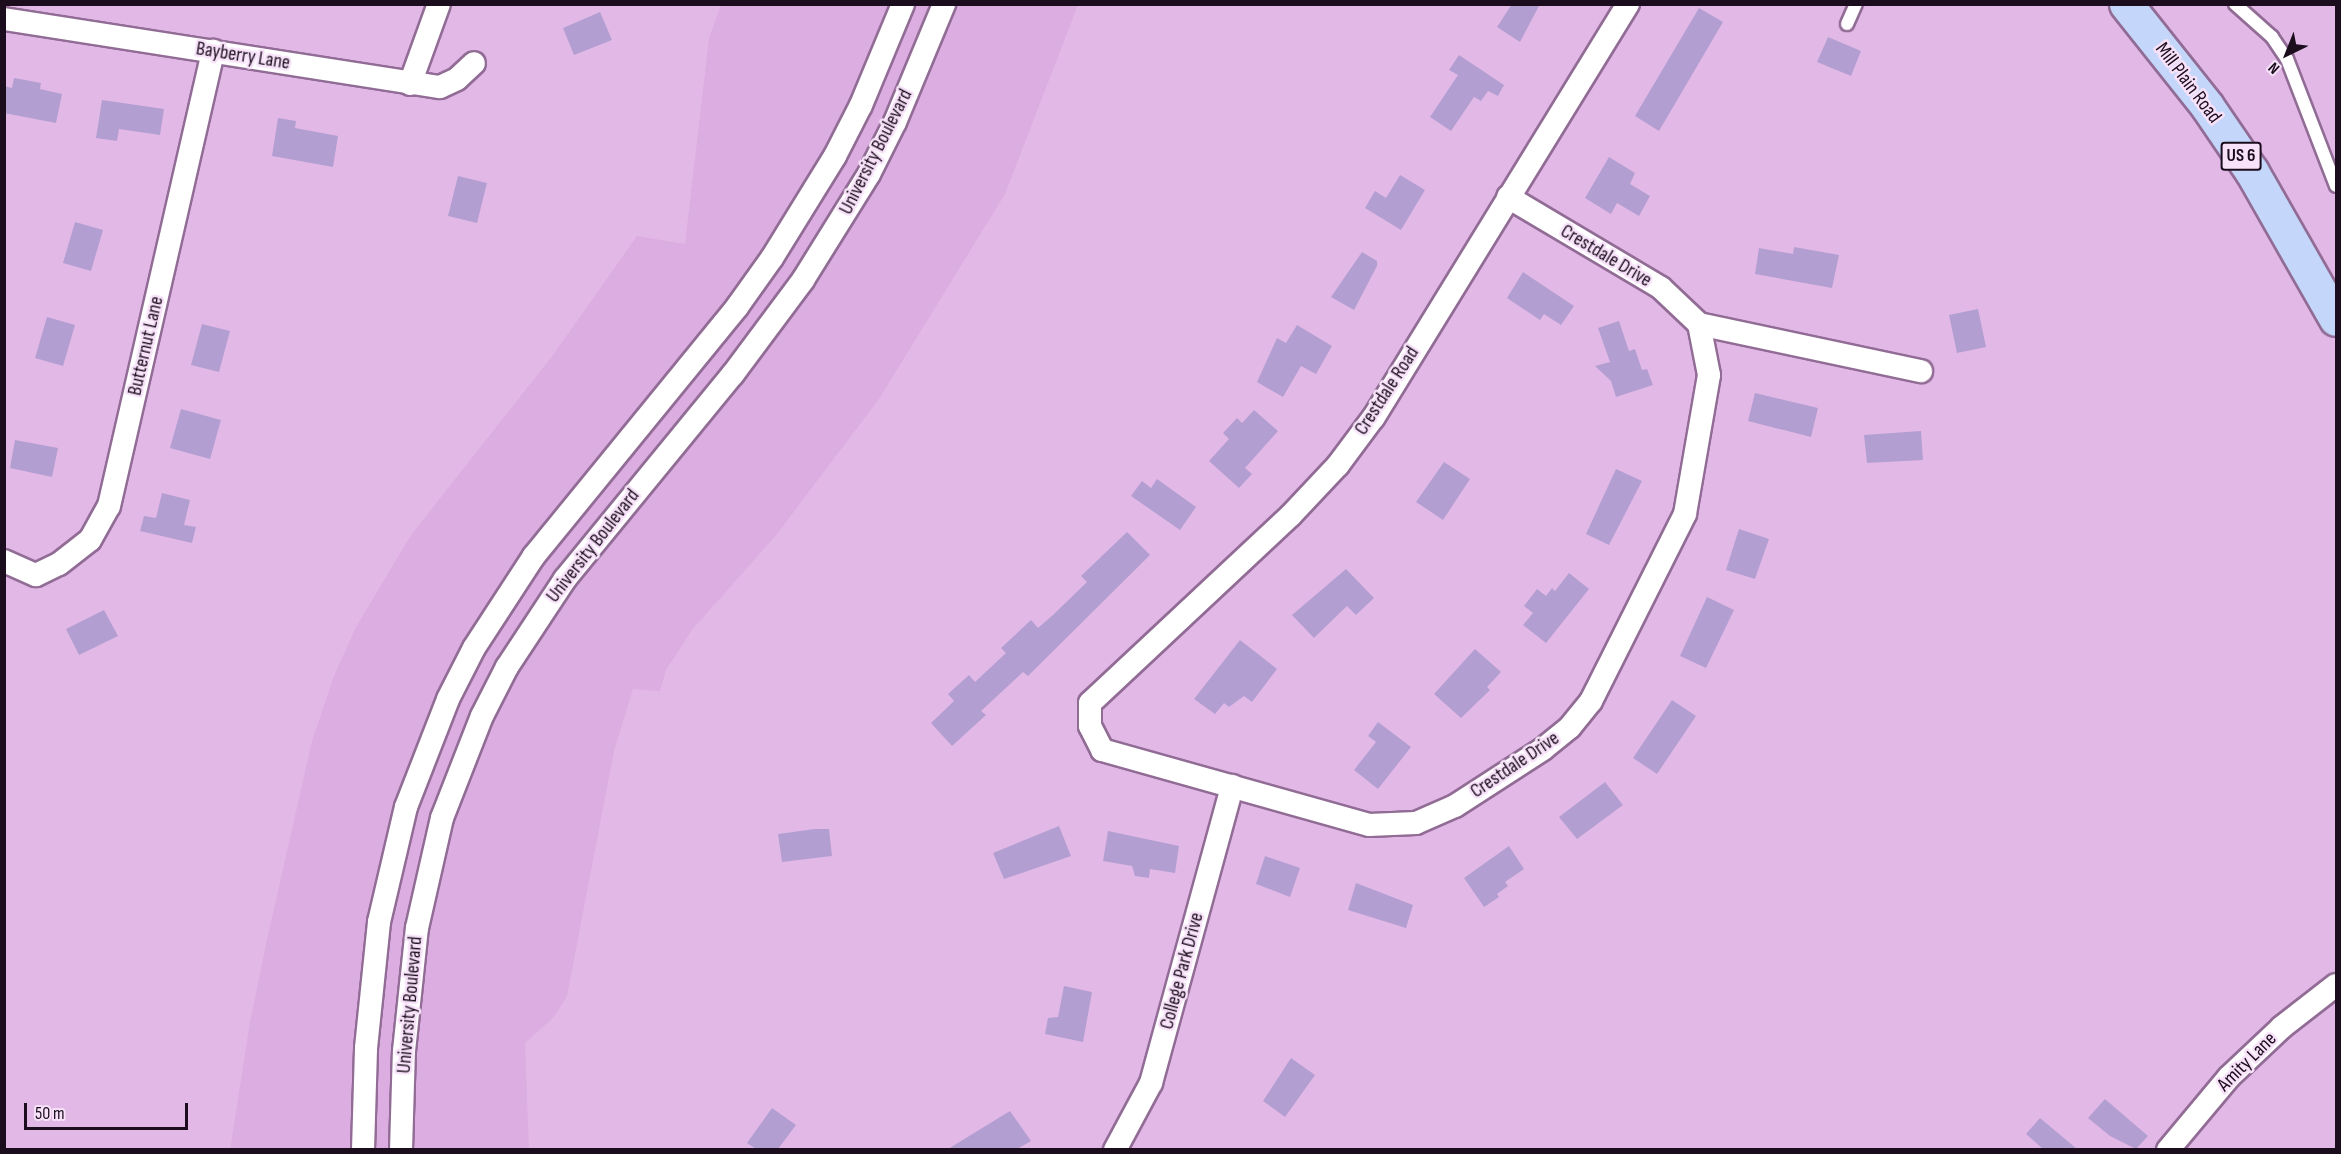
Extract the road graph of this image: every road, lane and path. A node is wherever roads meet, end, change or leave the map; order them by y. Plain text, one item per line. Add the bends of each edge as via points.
1 (438, 4) edge
2 (903, 4) edge
3 (944, 4) edge
4 (1628, 4) edge
5 (1856, 4) edge
6 (2126, 4) edge
7 (2235, 4) edge
8 (4, 19) edge
9 (1847, 24) dead end
10 (213, 51) junction
11 (474, 63) dead end
12 (410, 84) junction
13 (2337, 186) edge
14 (1508, 197) junction
15 (2337, 319) edge
16 (1699, 324) junction
17 (1922, 371) dead end
18 (4, 561) edge
19 (1090, 726) joint
20 (1232, 786) junction
21 (2337, 985) edge
22 (363, 1149) edge
23 (401, 1149) edge
24 (1115, 1149) edge
25 (2168, 1149) edge

1 - 12 street
2 - 22 street, University Boulevard via 835,156 772,258 724,324 534,556 474,648 448,699 406,807 379,922 366,1048
3 - 23 street, University Boulevard via 879,153 803,279 761,339 565,579 507,667 482,716 442,818 417,928 404,1051
4 - 14 street, Crestdale Road
5 - 9 lane
6 - 15 main road, Mill Plain Road / US 6 via 2207,106 2252,172
7 - 13 lane via 2272,37 2287,59
8 - 10 street, Bayberry Lane
10 - 12 street, Bayberry Lane
10 - 18 street, Butternut Lane via 109,506 90,540 59,564 36,574
11 - 12 street, Bayberry Lane via 457,80 440,87
14 - 16 street, Crestdale Drive via 1661,288
14 - 19 street, Crestdale Road via 1373,417 1338,465 1292,515 1090,704
16 - 17 street
16 - 20 street, Crestdale Drive via 1709,375 1685,514 1591,701 1570,727 1455,806 1416,823 1369,825
19 - 20 street, Crestdale Drive via 1102,750
20 - 24 street, College Park Drive via 1151,1083
21 - 25 street, Amity Lane via 2282,1027 2229,1077

